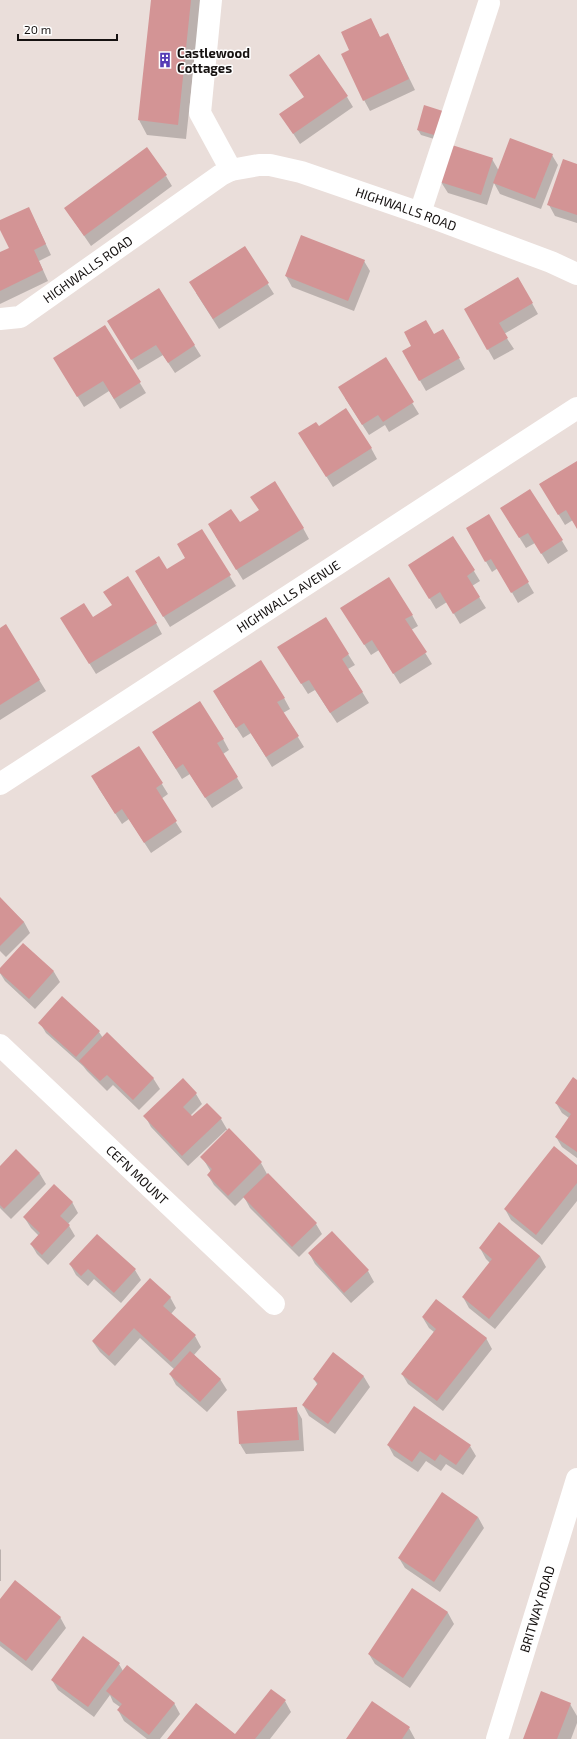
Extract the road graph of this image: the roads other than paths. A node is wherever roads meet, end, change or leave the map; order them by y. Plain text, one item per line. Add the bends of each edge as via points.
1 (211, 0) edge
2 (489, 2) dead end
3 (231, 170) junction
4 (420, 213) junction
5 (577, 274) edge
6 (0, 319) edge
7 (577, 408) edge
8 (0, 784) edge
9 (0, 1045) edge
10 (274, 1304) dead end
11 (577, 1479) edge
12 (497, 1739) edge

1 - 3 street via 200,113
2 - 4 street
3 - 4 street, HIGHWALLS ROAD via 259,165 276,166 301,172
3 - 6 street, HIGHWALLS ROAD via 209,182 20,317
4 - 5 street, HIGHWALLS ROAD via 552,262
7 - 8 street, HIGHWALLS AVENUE
9 - 10 street, CEFN MOUNT
11 - 12 street, BRITWAY ROAD

